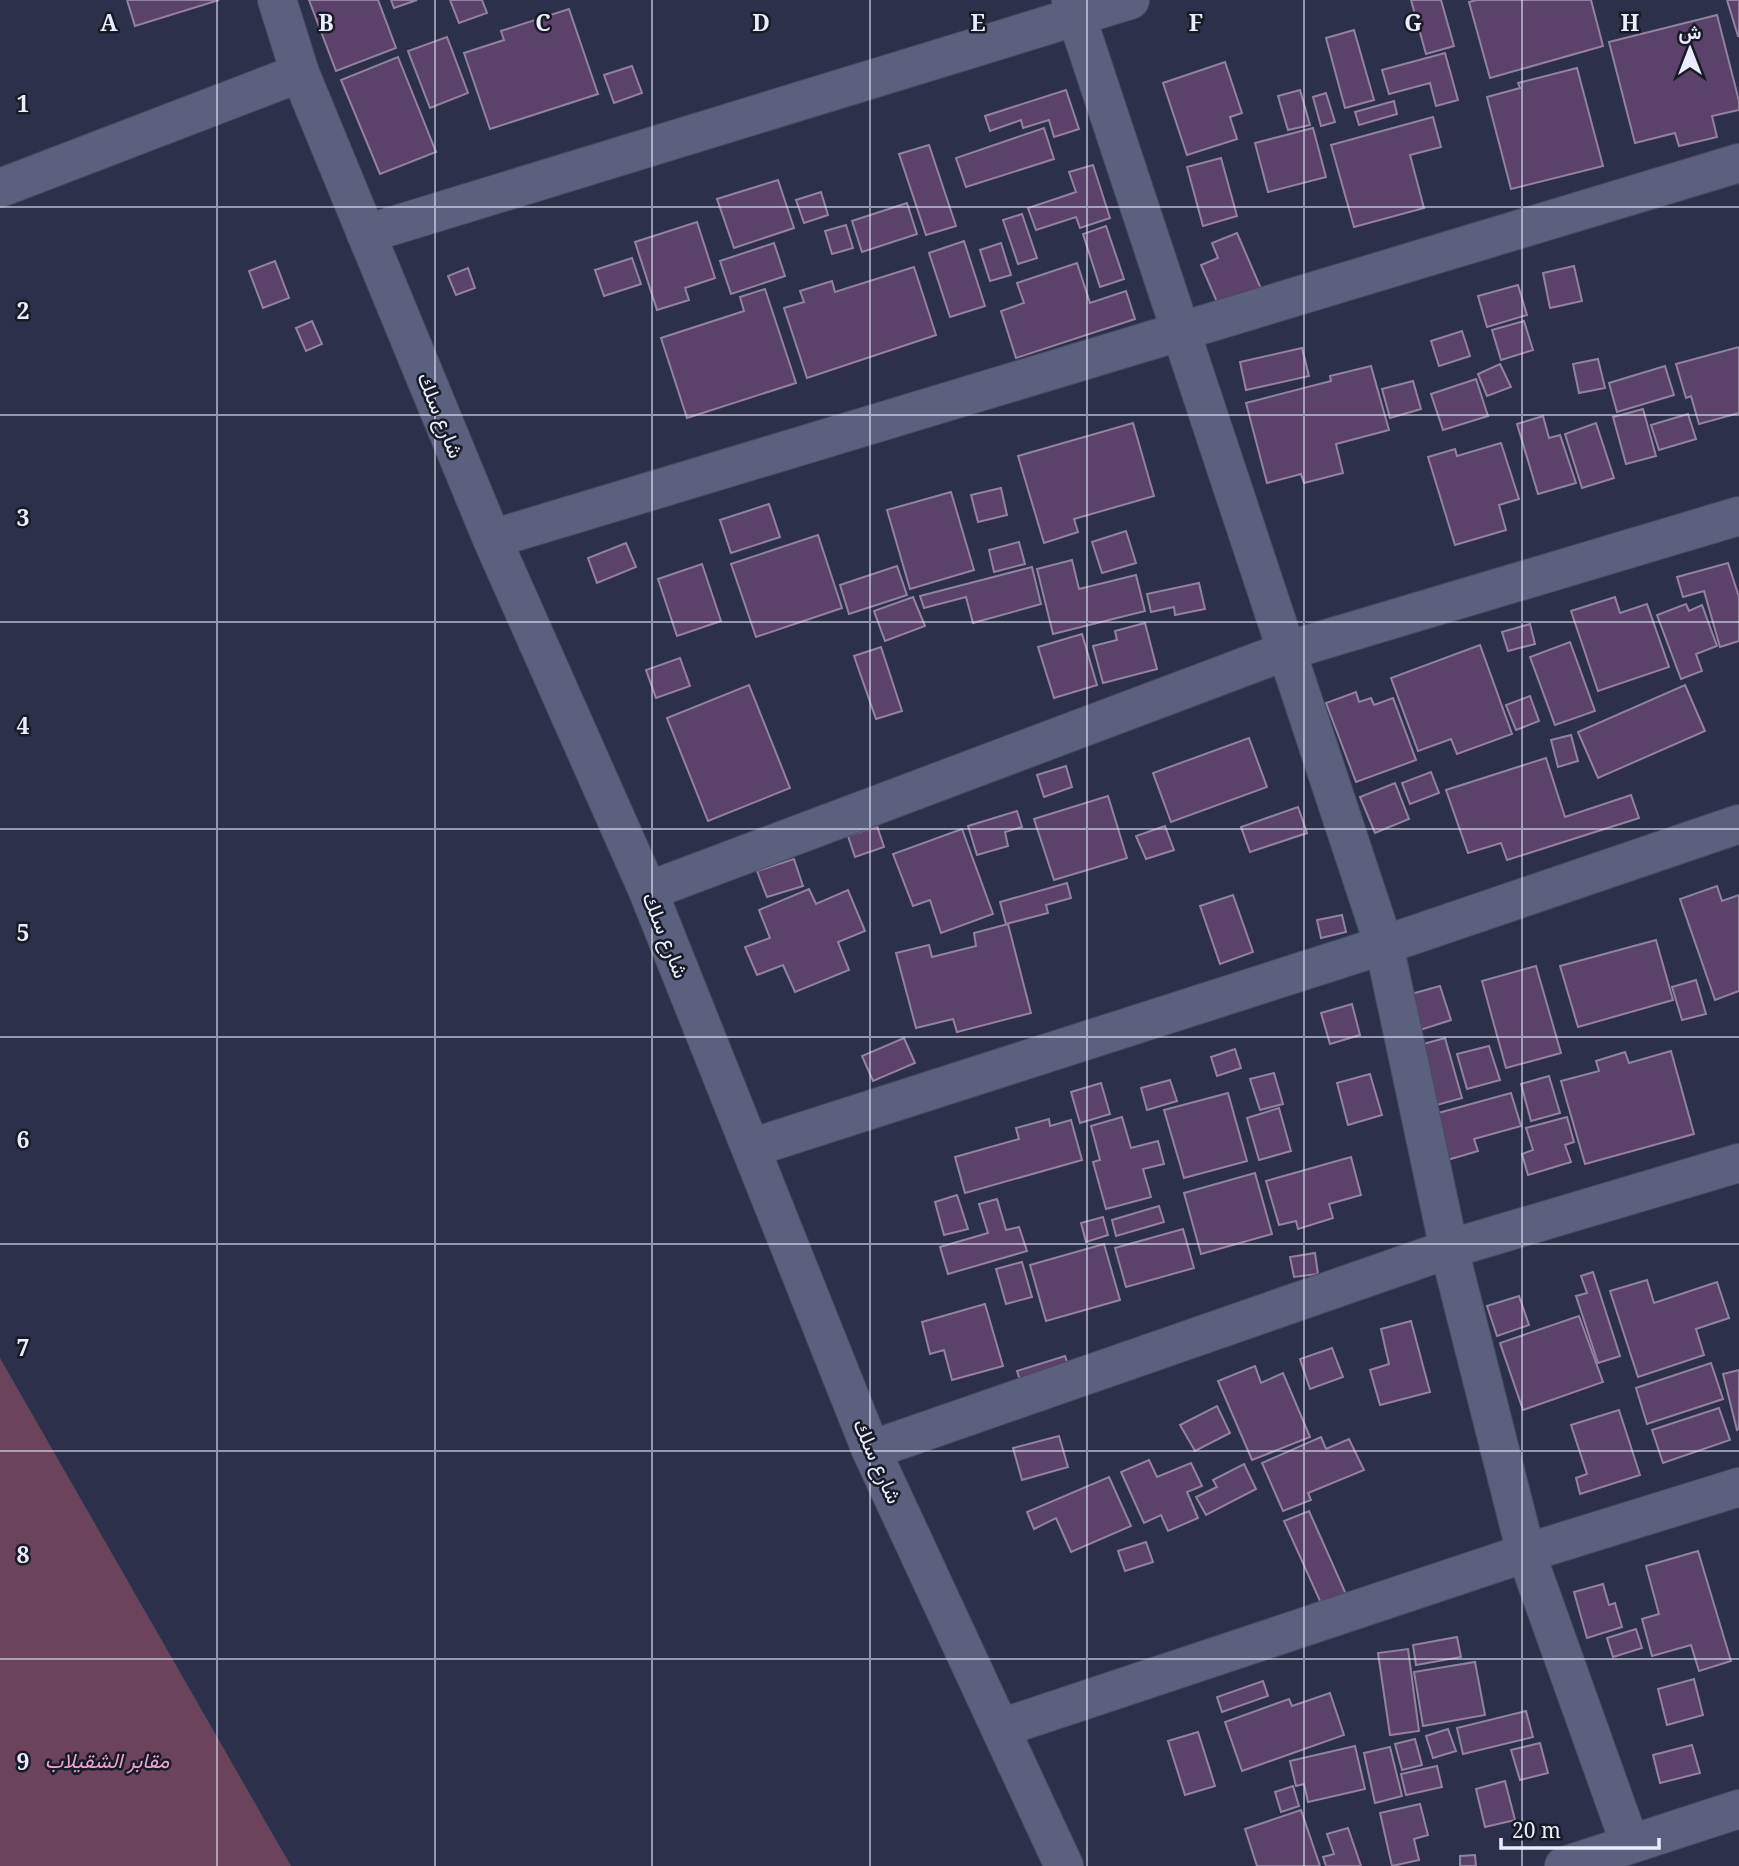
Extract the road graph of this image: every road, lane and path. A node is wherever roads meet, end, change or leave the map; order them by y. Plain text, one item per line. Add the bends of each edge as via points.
1 (276, 0) edge
2 (1130, 0) edge
3 (1074, 9) edge
4 (300, 74) junction
5 (1739, 163) edge
6 (0, 188) edge
7 (366, 234) junction
8 (1180, 331) junction
9 (1739, 516) edge
10 (492, 539) junction
11 (1286, 651) junction
12 (1739, 824) edge
13 (648, 891) junction
14 (1384, 945) junction
15 (751, 1149) junction
16 (1739, 1163) edge
17 (1449, 1250) junction
18 (871, 1450) junction
19 (1739, 1487) edge
20 (1526, 1553) junction
21 (1000, 1728) junction
22 (1739, 1809) edge
23 (1630, 1844) junction
24 (1064, 1866) edge
25 (1564, 1866) edge

1 - 4 street, شارع سلك
2 - 3 street
3 - 7 street
3 - 8 street
4 - 6 street
4 - 7 street, شارع سلك
5 - 8 street
7 - 10 street, شارع سلك
8 - 10 street
8 - 11 street
9 - 11 street
10 - 13 street, شارع سلك
11 - 13 street
11 - 14 street
12 - 14 street
13 - 15 street, شارع سلك
14 - 15 street
14 - 17 street
15 - 18 street, شارع سلك
16 - 17 street
17 - 18 street
17 - 20 street
18 - 21 street, شارع سلك
19 - 20 street
20 - 21 street
20 - 23 street
21 - 24 street, شارع سلك
22 - 23 street
23 - 25 street

